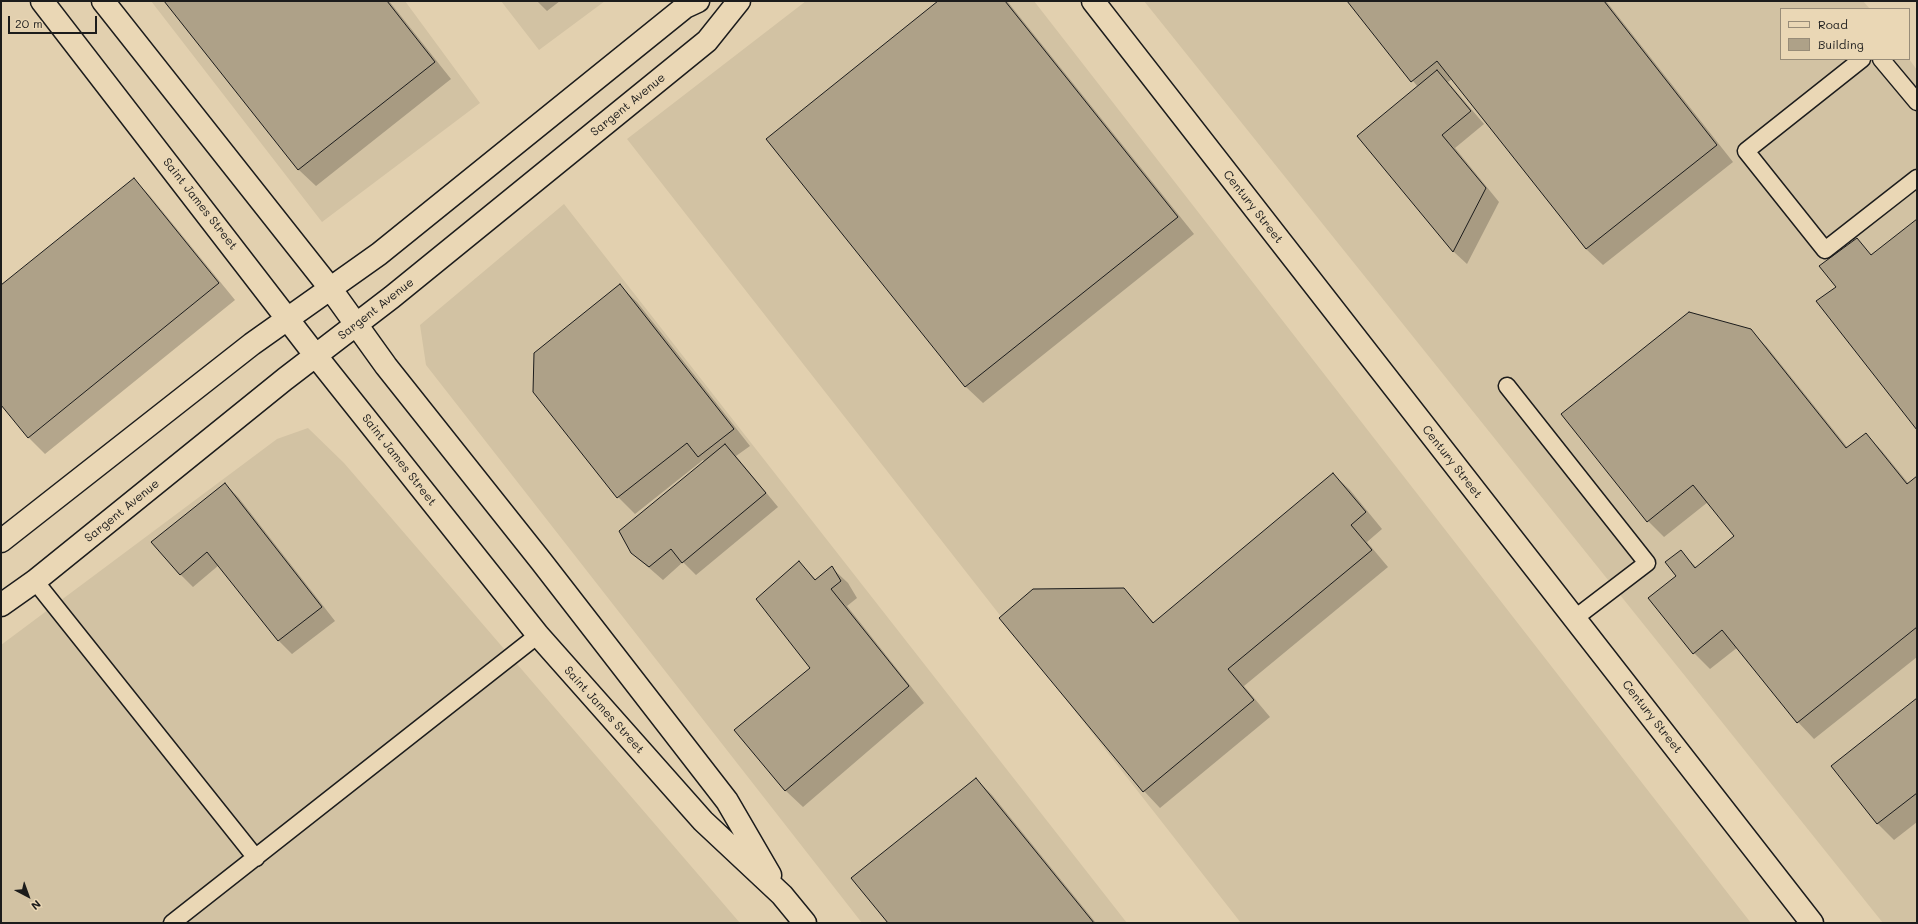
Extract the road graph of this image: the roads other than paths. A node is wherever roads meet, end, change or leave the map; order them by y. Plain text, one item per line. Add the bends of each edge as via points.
1 (102, 1) edge
2 (698, 1) edge
3 (739, 1) edge
4 (1093, 1) edge
5 (48, 3) edge
6 (1861, 60) edge
7 (1883, 60) edge
8 (1917, 102) edge
9 (1917, 178) edge
10 (330, 288) junction
11 (288, 318) junction
12 (356, 325) junction
13 (316, 356) junction
14 (1507, 386) dead end
15 (1, 541) edge
16 (35, 581) junction
17 (1, 605) edge
18 (1574, 618) junction
19 (538, 635) junction
20 (256, 858) junction
21 (782, 896) junction
22 (172, 923) edge
23 (805, 923) edge
24 (1812, 923) edge

1 - 10 main road, Saint James Street
2 - 10 main road via 685,7 379,254
3 - 12 main road, Sargent Avenue via 707,41
4 - 18 main road, Century Street
5 - 11 main road, Saint James Street
6 - 9 lane via 1746,151 1825,250
7 - 8 lane
10 - 11 main road
10 - 12 main road, Saint James Street
11 - 13 main road, Saint James Street
11 - 15 main road
12 - 13 main road, Sargent Avenue
12 - 21 main road, Saint James Street via 727,801
13 - 16 main road, Sargent Avenue
13 - 19 main road, Saint James Street
14 - 18 lane via 1647,563
16 - 17 main road, Sargent Avenue
16 - 20 lane
18 - 24 main road, Century Street
19 - 20 lane
19 - 21 main road, Saint James Street via 703,821
20 - 22 lane
21 - 23 main road, Saint James Street

